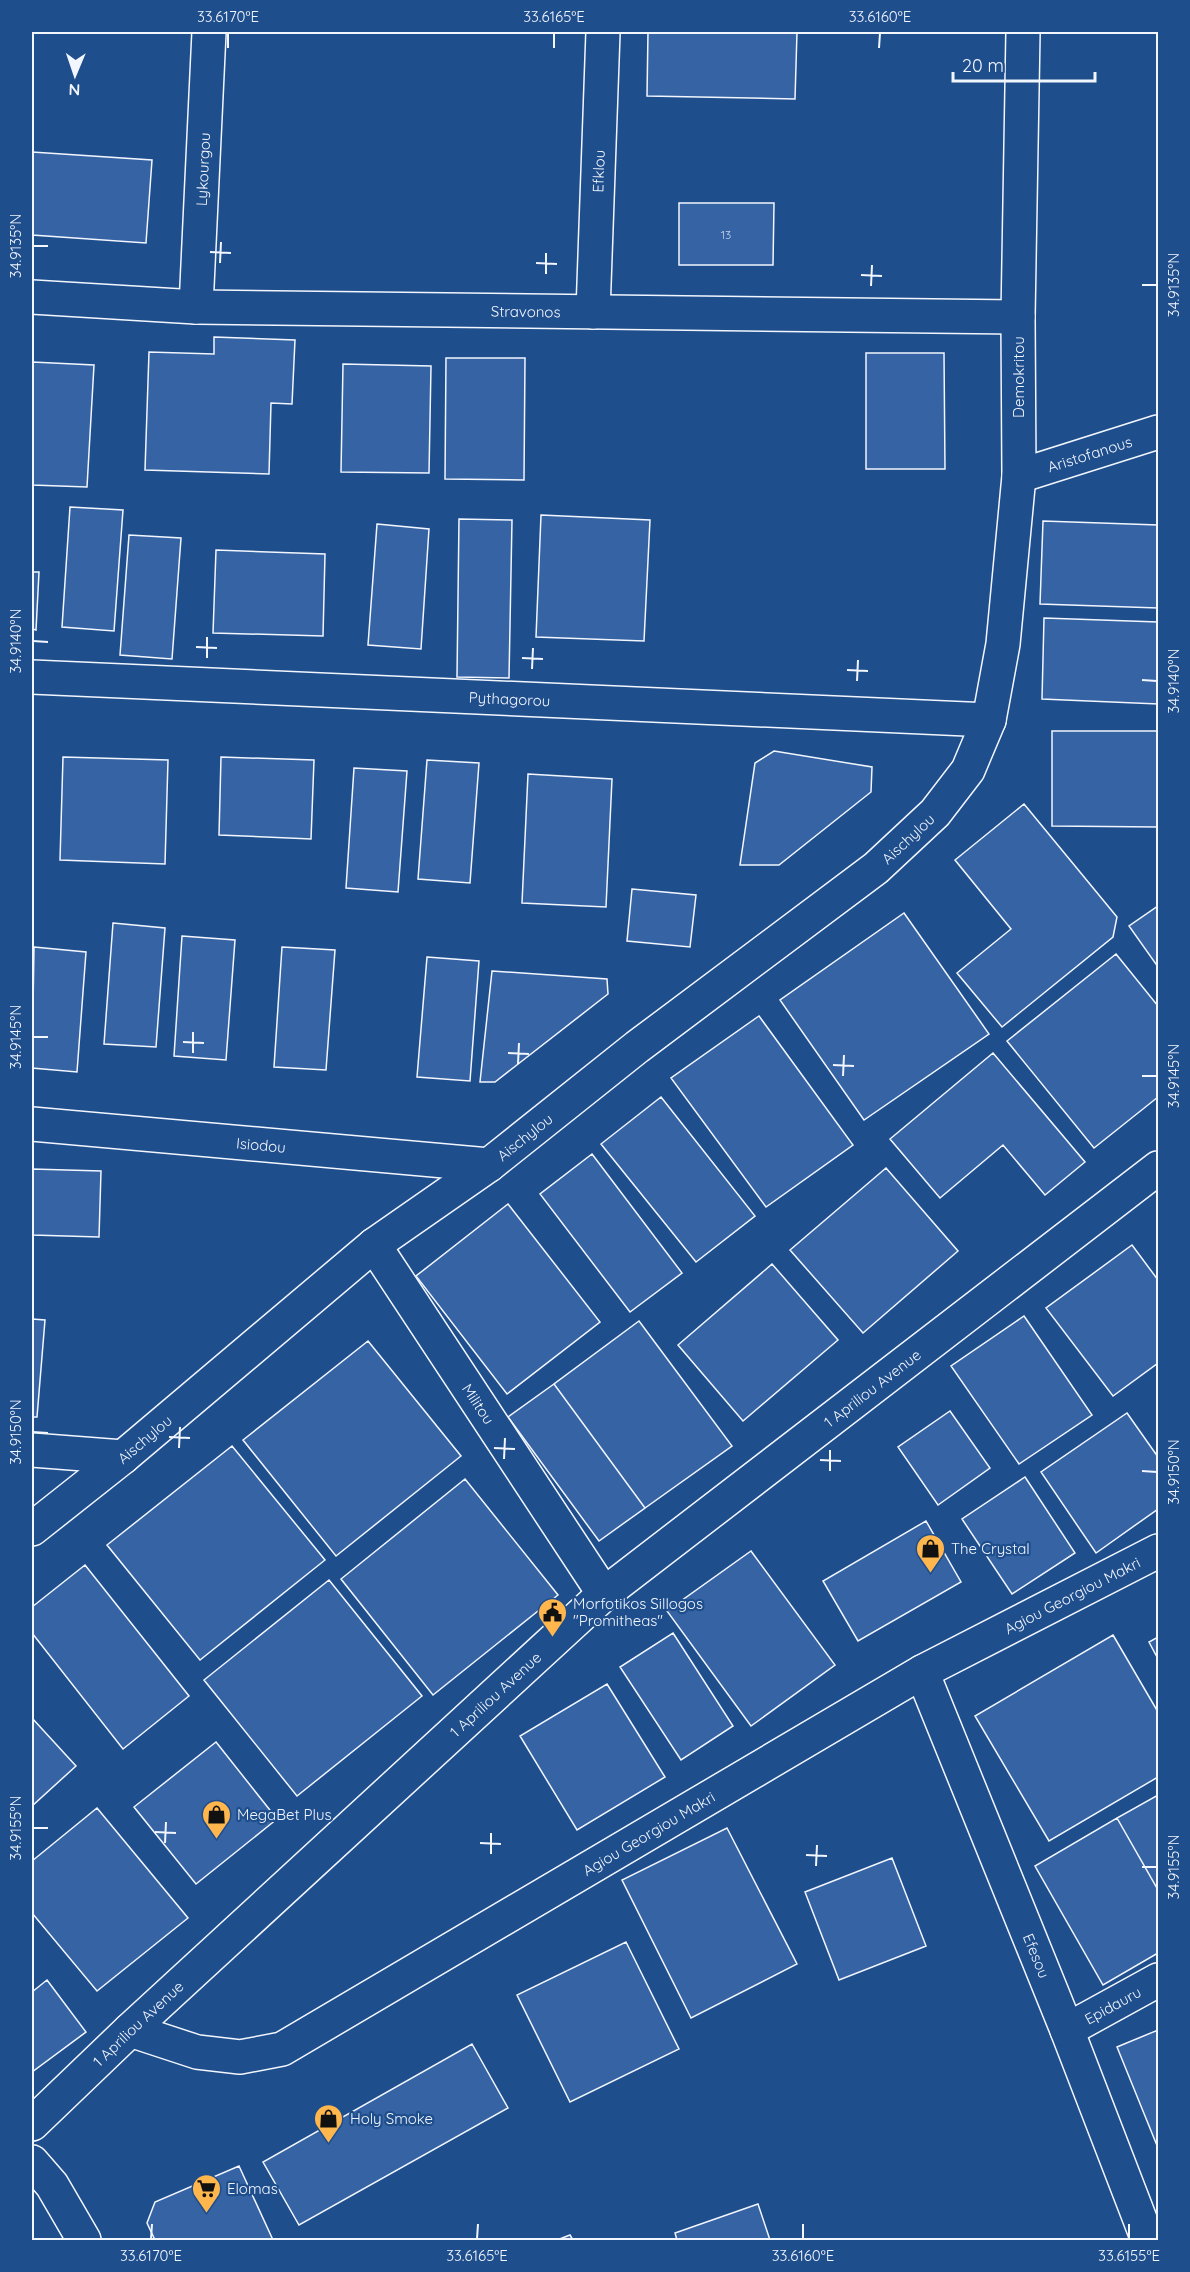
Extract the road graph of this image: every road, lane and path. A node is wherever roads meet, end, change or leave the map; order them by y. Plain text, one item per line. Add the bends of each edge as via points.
1 (209, 32) edge
2 (603, 32) edge
3 (1023, 32) edge
4 (32, 297) edge
5 (196, 307) junction
6 (593, 312) junction
7 (1018, 317) junction
8 (1158, 432) edge
9 (1019, 477) junction
10 (32, 677) edge
11 (989, 720) junction
12 (32, 1124) edge
13 (489, 1165) junction
14 (1158, 1168) edge
15 (374, 1245) junction
16 (32, 1450) edge
17 (123, 1457) junction
18 (32, 1529) edge
19 (1158, 1551) edge
20 (604, 1594) junction
21 (922, 1672) junction
22 (1158, 1980) edge
23 (130, 2030) junction
24 (1067, 2030) junction
25 (32, 2124) edge
26 (32, 2162) edge
27 (84, 2241) edge
28 (1148, 2241) edge

1 - 5 street, Lykourgou
2 - 6 street, Efklou
3 - 7 street, Demokritou
4 - 5 street, Stravonos
5 - 6 street, Stravonos
6 - 7 street, Stravonos
7 - 9 street, Demokritou
8 - 9 street, Aristofanous
9 - 11 street, Demokritou via 1003,644
10 - 11 street, Pythagorou
11 - 13 street, Aischylou via 968,770 935,813 876,868 637,1047
12 - 13 street, Isiodou
13 - 15 street, Aischylou
14 - 20 street, 1 Apriliou Avenue
15 - 17 street, Aischylou
15 - 20 street, Militou
16 - 17 street
17 - 18 street, Aischylou
19 - 21 street, Agiou Georgiou Makri
20 - 23 street, 1 Apriliou Avenue
21 - 23 street, Agiou Georgiou Makri via 282,2049 240,2057 197,2052
21 - 24 street, Efesou
22 - 24 street, Epidauru
23 - 25 street, 1 Apriliou Avenue
24 - 28 street, Efesou
26 - 27 street via 52,2185

